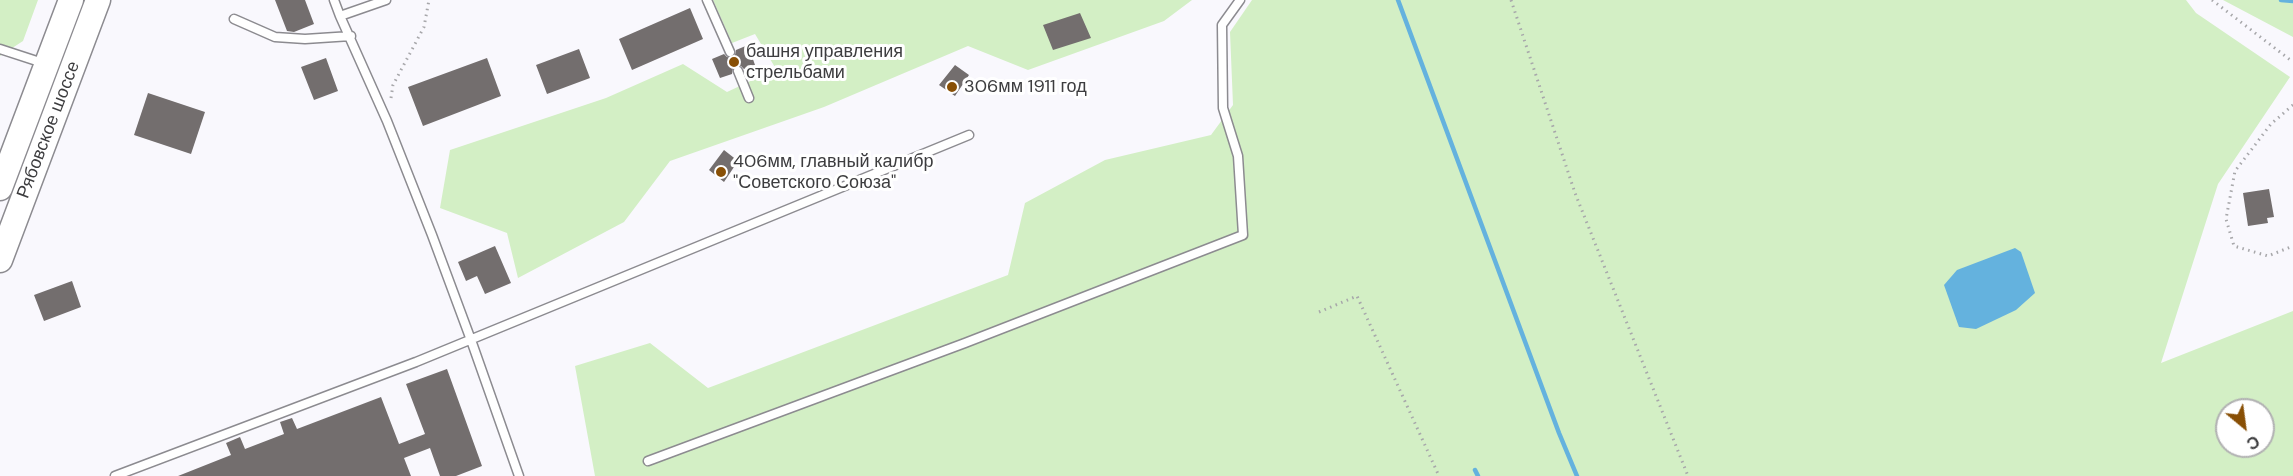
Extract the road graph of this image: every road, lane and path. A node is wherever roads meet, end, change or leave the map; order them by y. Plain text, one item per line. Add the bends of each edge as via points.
1 (71, 0) edge
2 (98, 0) edge
3 (334, 0) edge
4 (386, 0) edge
5 (429, 0) edge
6 (707, 0) edge
7 (1239, 0) edge
8 (1511, 0) edge
9 (2212, 0) edge
10 (340, 16) junction
11 (234, 19) dead end
12 (351, 36) junction
13 (0, 48) edge
14 (729, 52) dead end
15 (2293, 62) edge
16 (46, 64) junction
17 (738, 71) dead end
18 (749, 98) dead end
19 (2293, 105) edge
20 (387, 121) junction
21 (969, 135) dead end
22 (0, 188) edge
23 (2293, 246) edge
24 (0, 260) edge
25 (1319, 312) dead end
26 (471, 340) junction
27 (648, 460) dead end
28 (115, 476) edge
29 (519, 476) edge
30 (1438, 476) edge
31 (1688, 476) edge

1 - 16 main road, Рябовское шоссе
2 - 24 main road, Рябовское шоссе
3 - 10 lane
4 - 10 lane
5 - 20 path via 424,27 393,85
6 - 14 lane
7 - 27 lane via 1222,25 1223,108 1238,156 1243,235
8 - 31 path via 1575,193
9 - 15 path
10 - 12 lane
11 - 12 lane via 274,37
12 - 20 lane
13 - 16 lane
16 - 22 main road, Рябовское шоссе
17 - 18 lane
19 - 23 path via 2271,124 2235,171 2226,219 2234,246 2268,256
20 - 26 lane
21 - 26 lane
25 - 30 path via 1357,296
26 - 28 lane
26 - 29 lane

